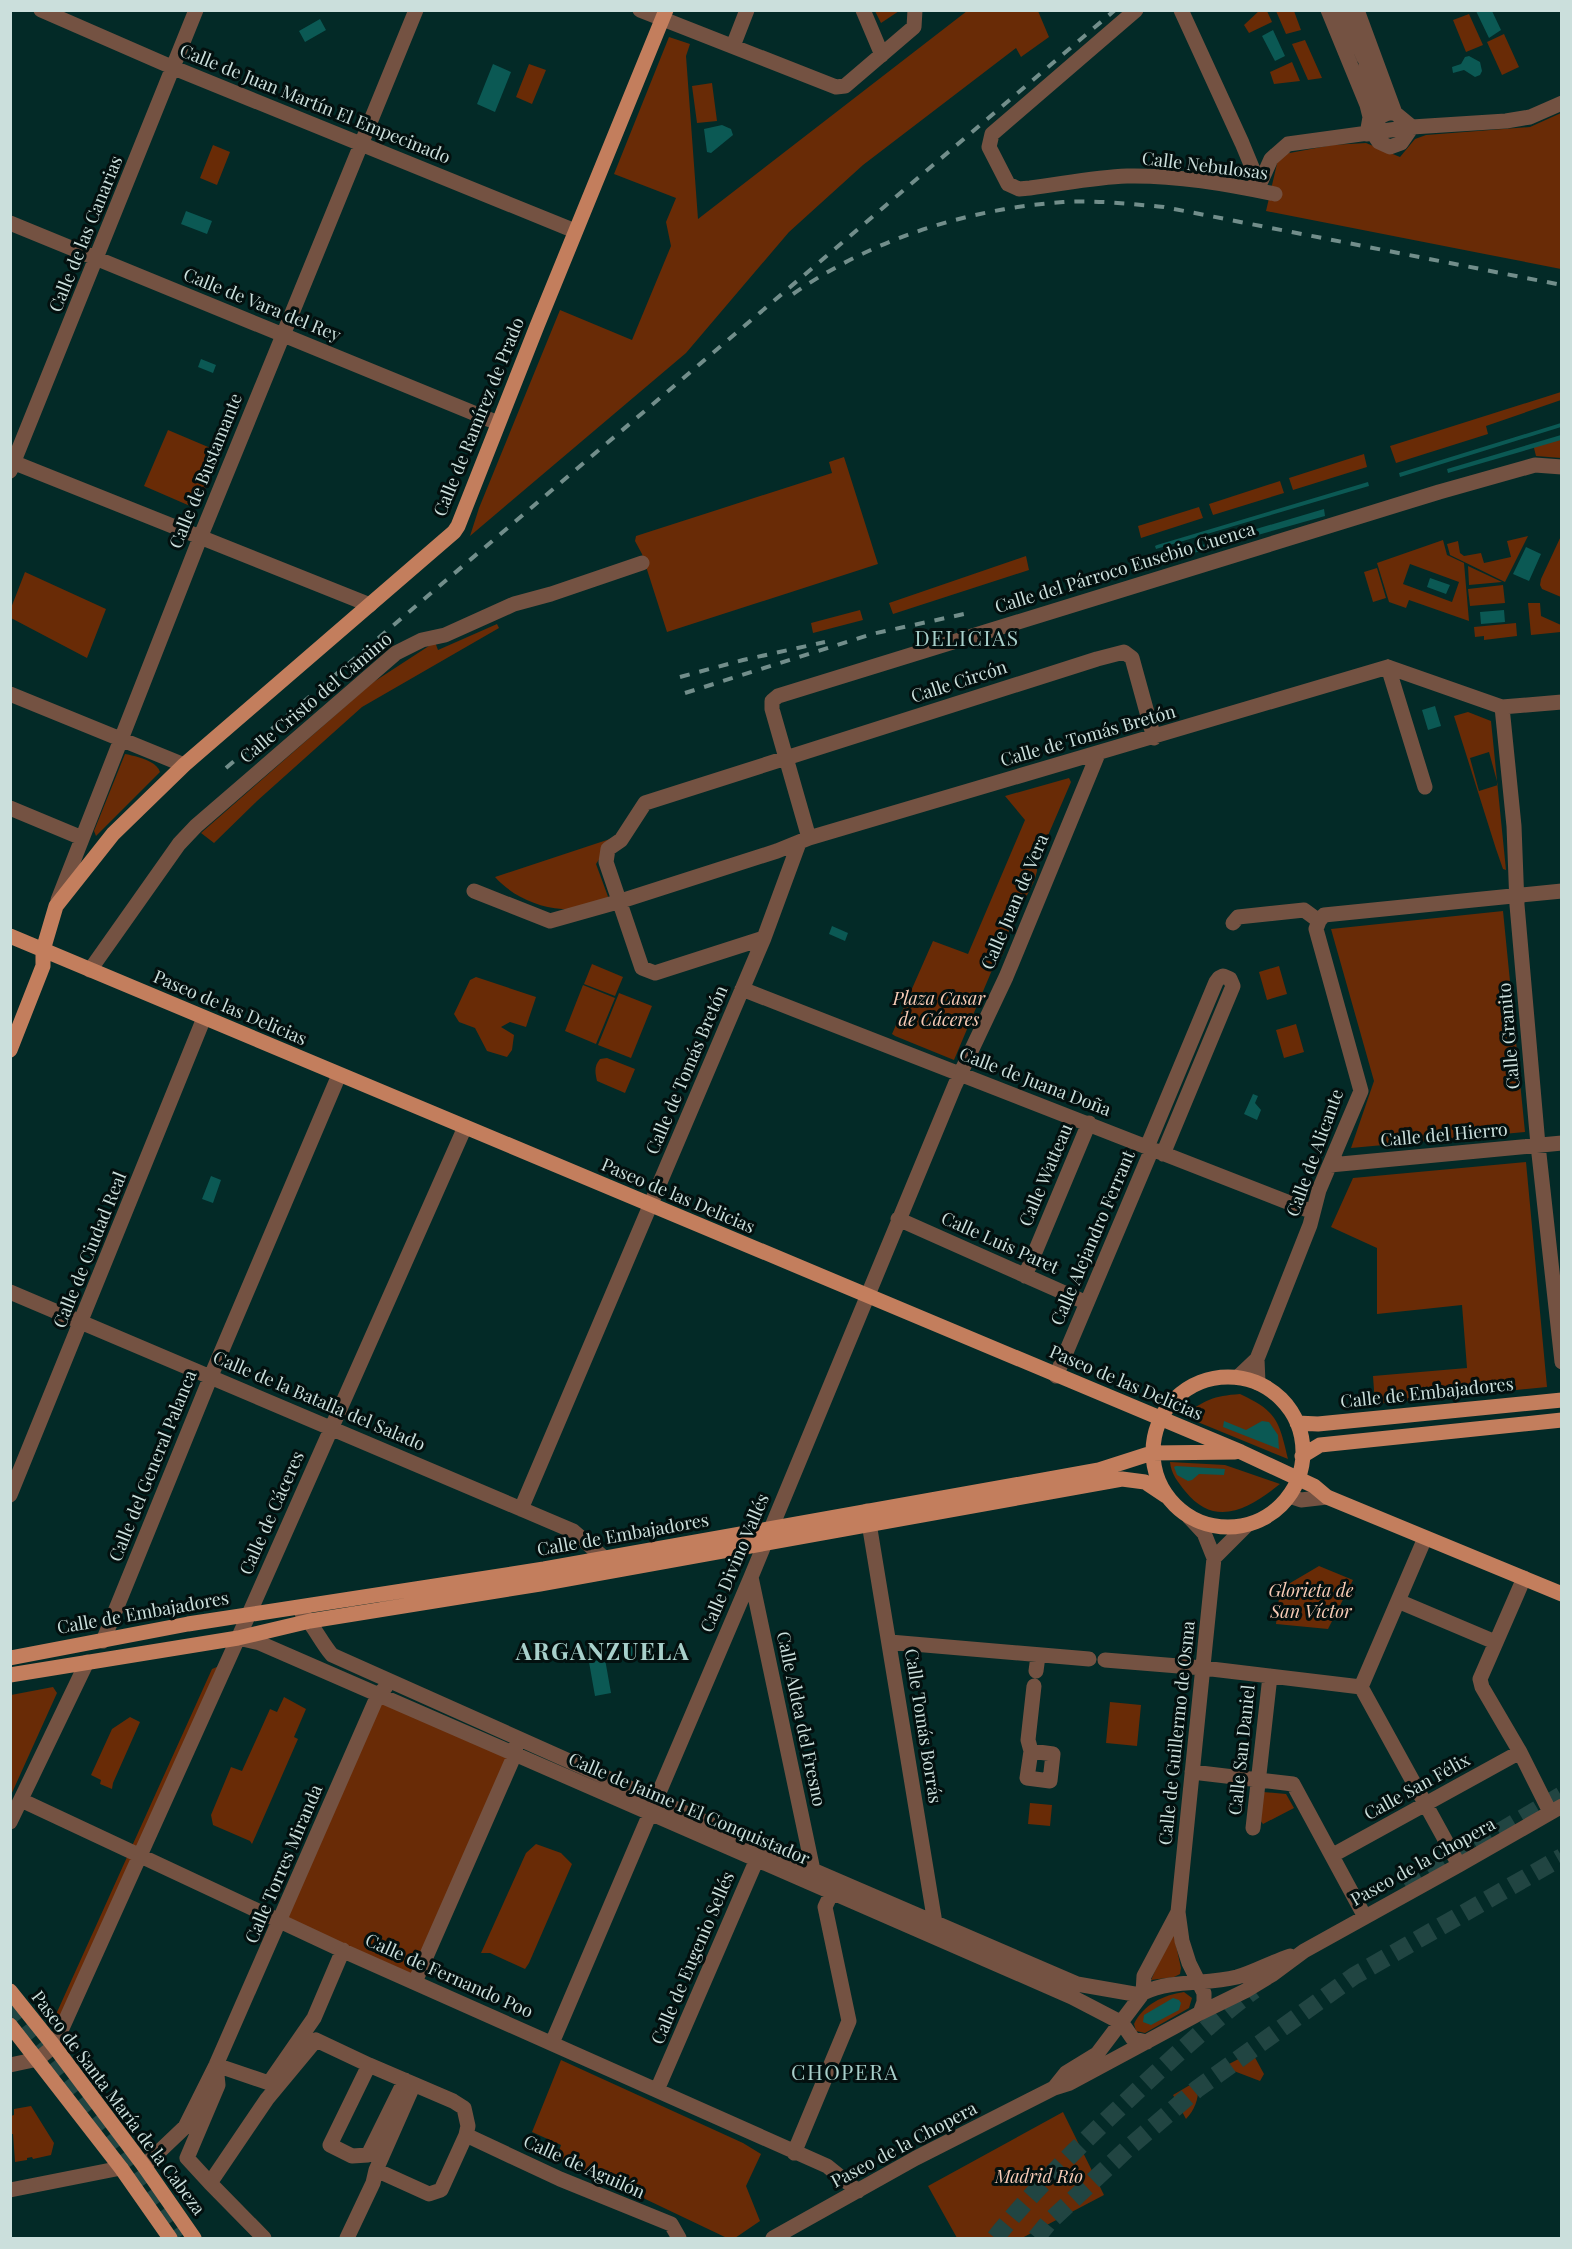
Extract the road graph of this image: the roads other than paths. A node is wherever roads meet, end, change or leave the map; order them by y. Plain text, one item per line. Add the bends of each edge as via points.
1 (41, 10) edge
2 (196, 10) edge
3 (416, 10) edge
4 (640, 10) edge
5 (747, 10) edge
6 (863, 10) edge
7 (915, 10) edge
8 (1136, 10) edge
9 (1181, 10) edge
10 (1191, 10) edge
11 (1328, 10) edge
12 (1344, 10) edge
13 (1357, 10) edge
14 (60, 15) edge
15 (664, 15) edge
16 (733, 46) junction
17 (882, 55) junction
18 (1364, 57) junction
19 (174, 68) junction
20 (1384, 87) junction
21 (1562, 103) edge
22 (1395, 113) junction
23 (1412, 127) junction
24 (1372, 129) junction
25 (361, 144) junction
26 (1274, 155) junction
27 (1257, 190) junction
28 (1275, 194) dead end
29 (10, 223) edge
30 (575, 231) junction
31 (96, 258) junction
32 (283, 334) junction
33 (498, 423) junction
34 (12, 465) edge
35 (1562, 467) edge
36 (200, 538) junction
37 (642, 563) dead end
38 (370, 605) junction
39 (1388, 667) junction
40 (10, 694) edge
41 (1562, 702) edge
42 (1502, 707) junction
43 (1154, 738) junction
44 (121, 739) junction
45 (1098, 754) junction
46 (787, 758) junction
47 (184, 765) junction
48 (1425, 787) dead end
49 (10, 808) edge
50 (82, 838) junction
51 (804, 840) junction
52 (474, 891) dead end
53 (1562, 891) edge
54 (1516, 896) junction
55 (621, 902) junction
56 (56, 906) junction
57 (1318, 921) junction
58 (1233, 923) dead end
59 (10, 936) edge
60 (764, 938) junction
61 (43, 950) junction
62 (90, 970) junction
63 (742, 989) junction
64 (204, 1018) junction
65 (10, 1050) edge
66 (961, 1074) junction
67 (339, 1075) junction
68 (1089, 1123) junction
69 (465, 1127) junction
70 (1562, 1143) edge
71 (1538, 1145) junction
72 (1154, 1150) junction
73 (1330, 1165) junction
74 (651, 1206) junction
75 (1313, 1212) junction
76 (898, 1220) junction
77 (1025, 1276) junction
78 (10, 1292) edge
79 (867, 1296) junction
80 (1087, 1303) junction
81 (82, 1322) junction
82 (1257, 1359) junction
83 (1562, 1362) edge
84 (211, 1376) junction
85 (1056, 1376) junction
86 (1238, 1377) junction
87 (1258, 1383) junction
88 (1562, 1400) edge
89 (1160, 1419) junction
90 (1562, 1420) edge
91 (1297, 1423) junction
92 (331, 1427) junction
93 (1241, 1452) junction
94 (1152, 1453) junction
95 (1302, 1456) junction
96 (1298, 1478) junction
97 (10, 1495) edge
98 (1166, 1496) junction
99 (1289, 1496) junction
100 (1327, 1497) junction
101 (521, 1509) junction
102 (1189, 1517) junction
103 (868, 1518) junction
104 (1247, 1525) junction
105 (771, 1528) junction
106 (1425, 1538) junction
107 (765, 1544) junction
108 (604, 1558) junction
109 (1214, 1558) junction
110 (751, 1576) junction
111 (1524, 1578) junction
112 (1562, 1594) edge
113 (1398, 1601) junction
114 (280, 1610) junction
115 (249, 1614) junction
116 (310, 1621) junction
117 (238, 1638) junction
118 (102, 1641) junction
119 (890, 1642) junction
120 (1495, 1642) junction
121 (10, 1658) edge
122 (87, 1662) junction
123 (1203, 1668) junction
124 (1036, 1671) junction
125 (10, 1675) edge
126 (1270, 1676) junction
127 (393, 1683) junction
128 (1361, 1687) junction
129 (378, 1695) junction
130 (513, 1736) junction
131 (1029, 1746) dead end
132 (1520, 1752) junction
133 (515, 1754) junction
134 (1192, 1772) junction
135 (1258, 1781) junction
136 (655, 1798) junction
137 (21, 1800) junction
138 (1426, 1804) junction
139 (1556, 1809) edge
140 (649, 1814) junction
141 (10, 1822) edge
142 (1253, 1828) dead end
143 (776, 1853) junction
144 (140, 1855) junction
145 (1333, 1855) junction
146 (757, 1859) junction
147 (1459, 1865) junction
148 (813, 1870) junction
149 (832, 1892) junction
150 (1178, 1912) junction
151 (1365, 1917) junction
152 (281, 1920) junction
153 (935, 1923) junction
154 (948, 1943) junction
155 (343, 1950) junction
156 (1304, 1951) junction
157 (415, 1982) junction
158 (1196, 1982) junction
159 (10, 1991) edge
160 (1142, 1994) junction
161 (1200, 2013) junction
162 (1122, 2023) junction
163 (10, 2025) edge
164 (1147, 2042) junction
165 (552, 2043) junction
166 (54, 2046) junction
167 (38, 2059) junction
168 (10, 2065) edge
169 (216, 2065) junction
170 (369, 2065) junction
171 (409, 2082) junction
172 (1054, 2088) junction
173 (657, 2090) junction
174 (466, 2135) junction
175 (794, 2152) junction
176 (144, 2166) junction
177 (120, 2168) junction
178 (376, 2170) junction
179 (210, 2183) junction
180 (10, 2190) edge
181 (858, 2191) junction
182 (170, 2238) edge
183 (194, 2238) edge
184 (264, 2238) edge
185 (347, 2238) edge
186 (679, 2238) edge
187 (773, 2238) edge

1 - 14 street, Calle de Juan Martín El Empecinado
2 - 19 street, Calle de las Canarias
3 - 25 street, Calle de Bustamante
4 - 15 street
5 - 16 street
6 - 17 street
7 - 17 street via 914,27
8 - 27 street, Calle Nebulosas via 992,134 989,147 1008,184 1013,188 1030,188 1126,176 1187,179
9 - 27 street via 1242,143
10 - 26 street via 1256,150
11 - 24 street via 1367,105
12 - 18 street
13 - 20 street
14 - 19 street, Calle de Juan Martín El Empecinado
15 - 16 street
15 - 30 main road, Calle de Ramírez de Prado
16 - 17 street via 836,87 845,86
18 - 20 street
18 - 24 street via 1379,106
19 - 25 street, Calle de Juan Martín El Empecinado
19 - 31 street, Calle de las Canarias
20 - 22 street
21 - 23 street via 1530,117 1506,121
22 - 23 street
22 - 24 street via 1383,114
23 - 24 street via 1401,143 1390,147 1379,142
24 - 26 street via 1288,144
25 - 30 street, Calle de Juan Martín El Empecinado
25 - 32 street, Calle de Bustamante
26 - 27 street
27 - 28 street, Calle Nebulosas
29 - 31 street, Calle de Vara del Rey
30 - 33 main road, Calle de Ramírez de Prado
31 - 32 street, Calle de Vara del Rey
31 - 34 street, Calle de las Canarias
32 - 33 street, Calle de Vara del Rey
32 - 36 street, Calle de Bustamante
33 - 38 main road, Calle de Ramírez de Prado via 454,532
34 - 36 street
35 - 46 street, Calle del Párroco Eusebio Cuenca via 1535,465 1439,492 778,696 771,705
36 - 38 street
36 - 44 street, Calle de Bustamante
37 - 62 street, Calle Cristo del Camino via 514,604 396,653 190,832
38 - 47 main road, Calle de Ramírez de Prado
39 - 42 street
39 - 43 street, Calle de Tomás Bretón
39 - 48 street
40 - 44 street
41 - 42 street
42 - 54 street, Calle Granito via 1514,826
43 - 45 street, Calle de Tomás Bretón
43 - 46 street, Calle Circón via 1132,658 1124,652
44 - 47 street
44 - 50 street, Calle de Bustamante
45 - 51 street, Calle de Tomás Bretón
45 - 66 street, Calle Juan de Vera via 1006,977
46 - 51 street, Calle del Párroco Eusebio Cuenca
46 - 55 street via 645,803 621,840 608,849 606,862
47 - 56 main road, Calle de Ramírez de Prado via 113,834
49 - 50 street
50 - 56 street, Calle de Bustamante
51 - 55 street, Calle de Tomás Bretón
51 - 60 street, Calle de Tomás Bretón
52 - 55 street, Calle de Tomás Bretón via 550,921
53 - 54 street
54 - 57 street via 1324,915
54 - 71 street, Calle Granito
55 - 60 street via 642,968 655,974
56 - 61 main road, Calle de Bustamante
57 - 58 street via 1304,910 1238,917
57 - 73 street, Calle de Alicante via 1316,929 1361,1091
59 - 61 main road, Paseo de las Delicias
60 - 63 street, Calle de Tomás Bretón
61 - 62 main road, Paseo de las Delicias
61 - 65 main road, Calle de Bustamante via 43,966
62 - 64 main road, Paseo de las Delicias
63 - 66 street, Calle de Juana Doña
63 - 74 street, Calle de Tomás Bretón
64 - 67 main road, Paseo de las Delicias
64 - 81 street, Calle de Ciudad Real
66 - 68 street, Calle de Juana Doña
66 - 76 street, Calle Juan de Vera
67 - 69 main road, Paseo de las Delicias
67 - 84 street, Calle del General Palanca
68 - 72 street, Calle de Juana Doña
68 - 77 street, Calle Watteau
69 - 74 main road, Paseo de las Delicias
69 - 92 street, Calle de Cáceres
70 - 71 street, Calle del Hierro
71 - 73 street, Calle del Hierro
71 - 83 street, Calle Granito
72 - 72 street, Calle Alejandro Ferrant via 1233,986 1223,976 1216,982
72 - 75 street, Calle de Juana Doña
72 - 80 street, Calle Alejandro Ferrant
73 - 75 street, Calle de Alicante
74 - 79 main road, Paseo de las Delicias
74 - 101 street, Calle de Tomás Bretón
75 - 82 street, Calle de Alicante
76 - 77 street, Calle Luis Paret
76 - 79 street, Calle Juan de Vera
77 - 80 street, Calle Luis Paret
78 - 81 street, Calle de la Batalla del Salado
79 - 85 main road, Paseo de las Delicias
79 - 105 street, Calle Divino Vallés
80 - 85 street, Calle Alejandro Ferrant
81 - 84 street, Calle de la Batalla del Salado
81 - 97 street, Calle de Ciudad Real
82 - 86 street, Calle de Alicante
82 - 87 street, Calle de Alicante
84 - 92 street, Calle de la Batalla del Salado
84 - 118 street, Calle del General Palanca
85 - 89 main road, Paseo de las Delicias
86 - 87 main road
86 - 89 main road via 1219,1377 1192,1386 1170,1403
87 - 91 main road via 1279,1397
88 - 91 main road, Calle de Embajadores
89 - 93 main road, Paseo de las Delicias
89 - 94 main road
90 - 95 main road via 1320,1444
91 - 95 main road
92 - 101 street, Calle de la Batalla del Salado
92 - 115 street, Calle de Cáceres
93 - 94 main road, Calle de Embajadores
93 - 96 main road, Paseo de las Delicias
94 - 98 main road via 1156,1476
94 - 103 main road, Calle de Embajadores via 1099,1470
95 - 96 main road
96 - 99 main road
96 - 100 main road, Paseo de las Delicias
98 - 102 main road
98 - 103 main road, Calle de Embajadores via 1144,1482 1122,1479
99 - 100 street, Paseo de las Delicias via 1301,1500
99 - 104 main road via 1270,1514
100 - 106 main road, Paseo de las Delicias
101 - 108 street, Calle de la Batalla del Salado via 573,1531
102 - 104 main road via 1227,1527
102 - 109 street, Calle de Guillermo de Osma via 1204,1533
103 - 105 main road, Calle de Embajadores
103 - 107 main road, Calle de Embajadores
103 - 119 street, Calle Tomás Borrás
104 - 109 street
105 - 107 street, Calle Divino Vallés
105 - 108 main road, Calle de Embajadores
106 - 111 main road, Paseo de las Delicias
106 - 113 street
107 - 110 street, Calle Divino Vallés
107 - 116 main road, Calle de Embajadores
108 - 114 main road, Calle de Embajadores
109 - 123 street, Calle de Guillermo de Osma
110 - 136 street, Calle Divino Vallés
110 - 148 street, Calle Aldea del Fresno
111 - 112 main road, Paseo de las Delicias
111 - 120 street
113 - 120 street
113 - 128 street
114 - 115 main road, Calle de Embajadores
114 - 116 street via 302,1612
115 - 117 street, Calle de Cáceres
115 - 118 main road, Calle de Embajadores
116 - 117 main road, Calle de Embajadores
116 - 127 street, Calle de Jaime I El Conquistador via 332,1656
117 - 122 main road, Calle de Embajadores
117 - 129 street, Calle de Jaime I El Conquistador via 260,1643
117 - 144 street, Calle de Cáceres
118 - 121 main road, Calle de Embajadores
119 - 124 street
119 - 153 street, Calle Tomás Borrás
120 - 132 street via 1480,1679
122 - 125 main road, Calle de Embajadores
122 - 137 street
123 - 124 street via 1097,1660
123 - 126 street
123 - 134 street, Calle de Guillermo de Osma
124 - 131 street
126 - 128 street
126 - 135 street, Calle San Daniel
127 - 129 street, Calle Torres Miranda
127 - 130 street, Calle de Jaime I El Conquistador
128 - 138 street
129 - 133 street, Calle de Jaime I El Conquistador
129 - 152 street, Calle Torres Miranda
130 - 133 street
130 - 136 street, Calle de Jaime I El Conquistador
132 - 138 street, Calle San Félix
132 - 139 street
133 - 140 street, Calle de Jaime I El Conquistador
133 - 157 street
134 - 135 street
134 - 150 street, Calle de Guillermo de Osma
135 - 142 street, Calle San Daniel
135 - 145 street via 1293,1784
136 - 140 street, Calle Divino Vallés
136 - 143 street, Calle de Jaime I El Conquistador
137 - 141 street
137 - 144 street, Calle de Fernando Poo
138 - 145 street, Calle San Félix
138 - 147 street
139 - 147 street, Paseo de la Chopera
140 - 146 street, Calle de Jaime I El Conquistador
140 - 165 street, Calle Divino Vallés
143 - 146 street, Calle de Eugenio Sellés
143 - 148 street, Calle de Jaime I El Conquistador
144 - 152 street, Calle de Fernando Poo
144 - 166 street, Calle de Cáceres
145 - 151 street
146 - 149 street, Calle de Jaime I El Conquistador
146 - 173 street, Calle de Eugenio Sellés
147 - 151 street, Paseo de la Chopera
148 - 153 street, Calle de Jaime I El Conquistador
149 - 154 street, Calle de Jaime I El Conquistador
149 - 175 street via 825,1906 849,2021
150 - 158 street, Calle de Guillermo de Osma via 1182,1941
150 - 160 street, Calle de Guillermo de Osma via 1144,1976
151 - 156 street, Paseo de la Chopera
152 - 155 street, Calle de Fernando Poo
152 - 169 street, Calle Torres Miranda
153 - 154 street, Calle Tomás Borrás
153 - 160 street, Calle de Jaime I El Conquistador via 1077,1984
154 - 162 street, Calle de Jaime I El Conquistador
155 - 157 street, Calle de Fernando Poo
155 - 169 street via 314,2018 269,2083
156 - 158 street, Paseo de la Chopera via 1237,1977
156 - 161 street, Paseo de la Chopera via 1274,1974
157 - 165 street, Calle de Fernando Poo
158 - 160 street, Paseo de la Chopera via 1174,1983
158 - 161 street, Calle de Guillermo de Osma via 1204,1992
159 - 166 main road, Paseo de Santa María de la Cabeza
160 - 162 street, Calle de Guillermo de Osma
161 - 164 street, Paseo de la Chopera
162 - 164 street, Calle de Jaime I El Conquistador via 1132,2039
162 - 172 street, Paseo de la Chopera via 1097,2054 1066,2073
163 - 167 main road, Paseo de Santa María de la Cabeza
164 - 172 street, Paseo de la Chopera
165 - 173 street, Calle de Fernando Poo
166 - 167 street
166 - 176 main road, Paseo de Santa María de la Cabeza
167 - 168 street
167 - 177 main road, Paseo de Santa María de la Cabeza
169 - 176 street, Calle Torres Miranda via 185,2127
169 - 179 street via 218,2085 187,2158
170 - 171 street
170 - 171 street via 330,2145 352,2156 368,2156
170 - 179 street via 316,2040 267,2099
171 - 174 street via 464,2108
171 - 178 street
172 - 181 street, Paseo de la Chopera
173 - 175 street, Calle de Fernando Poo
174 - 178 street via 441,2190 429,2194
174 - 186 street, Calle de Aguilón via 560,2179 672,2224
175 - 181 street, Calle de Fernando Poo via 827,2166
176 - 183 main road, Paseo de Santa María de la Cabeza
177 - 180 street
177 - 182 main road, Paseo de Santa María de la Cabeza
178 - 185 street
179 - 184 street
181 - 187 street, Paseo de la Chopera

